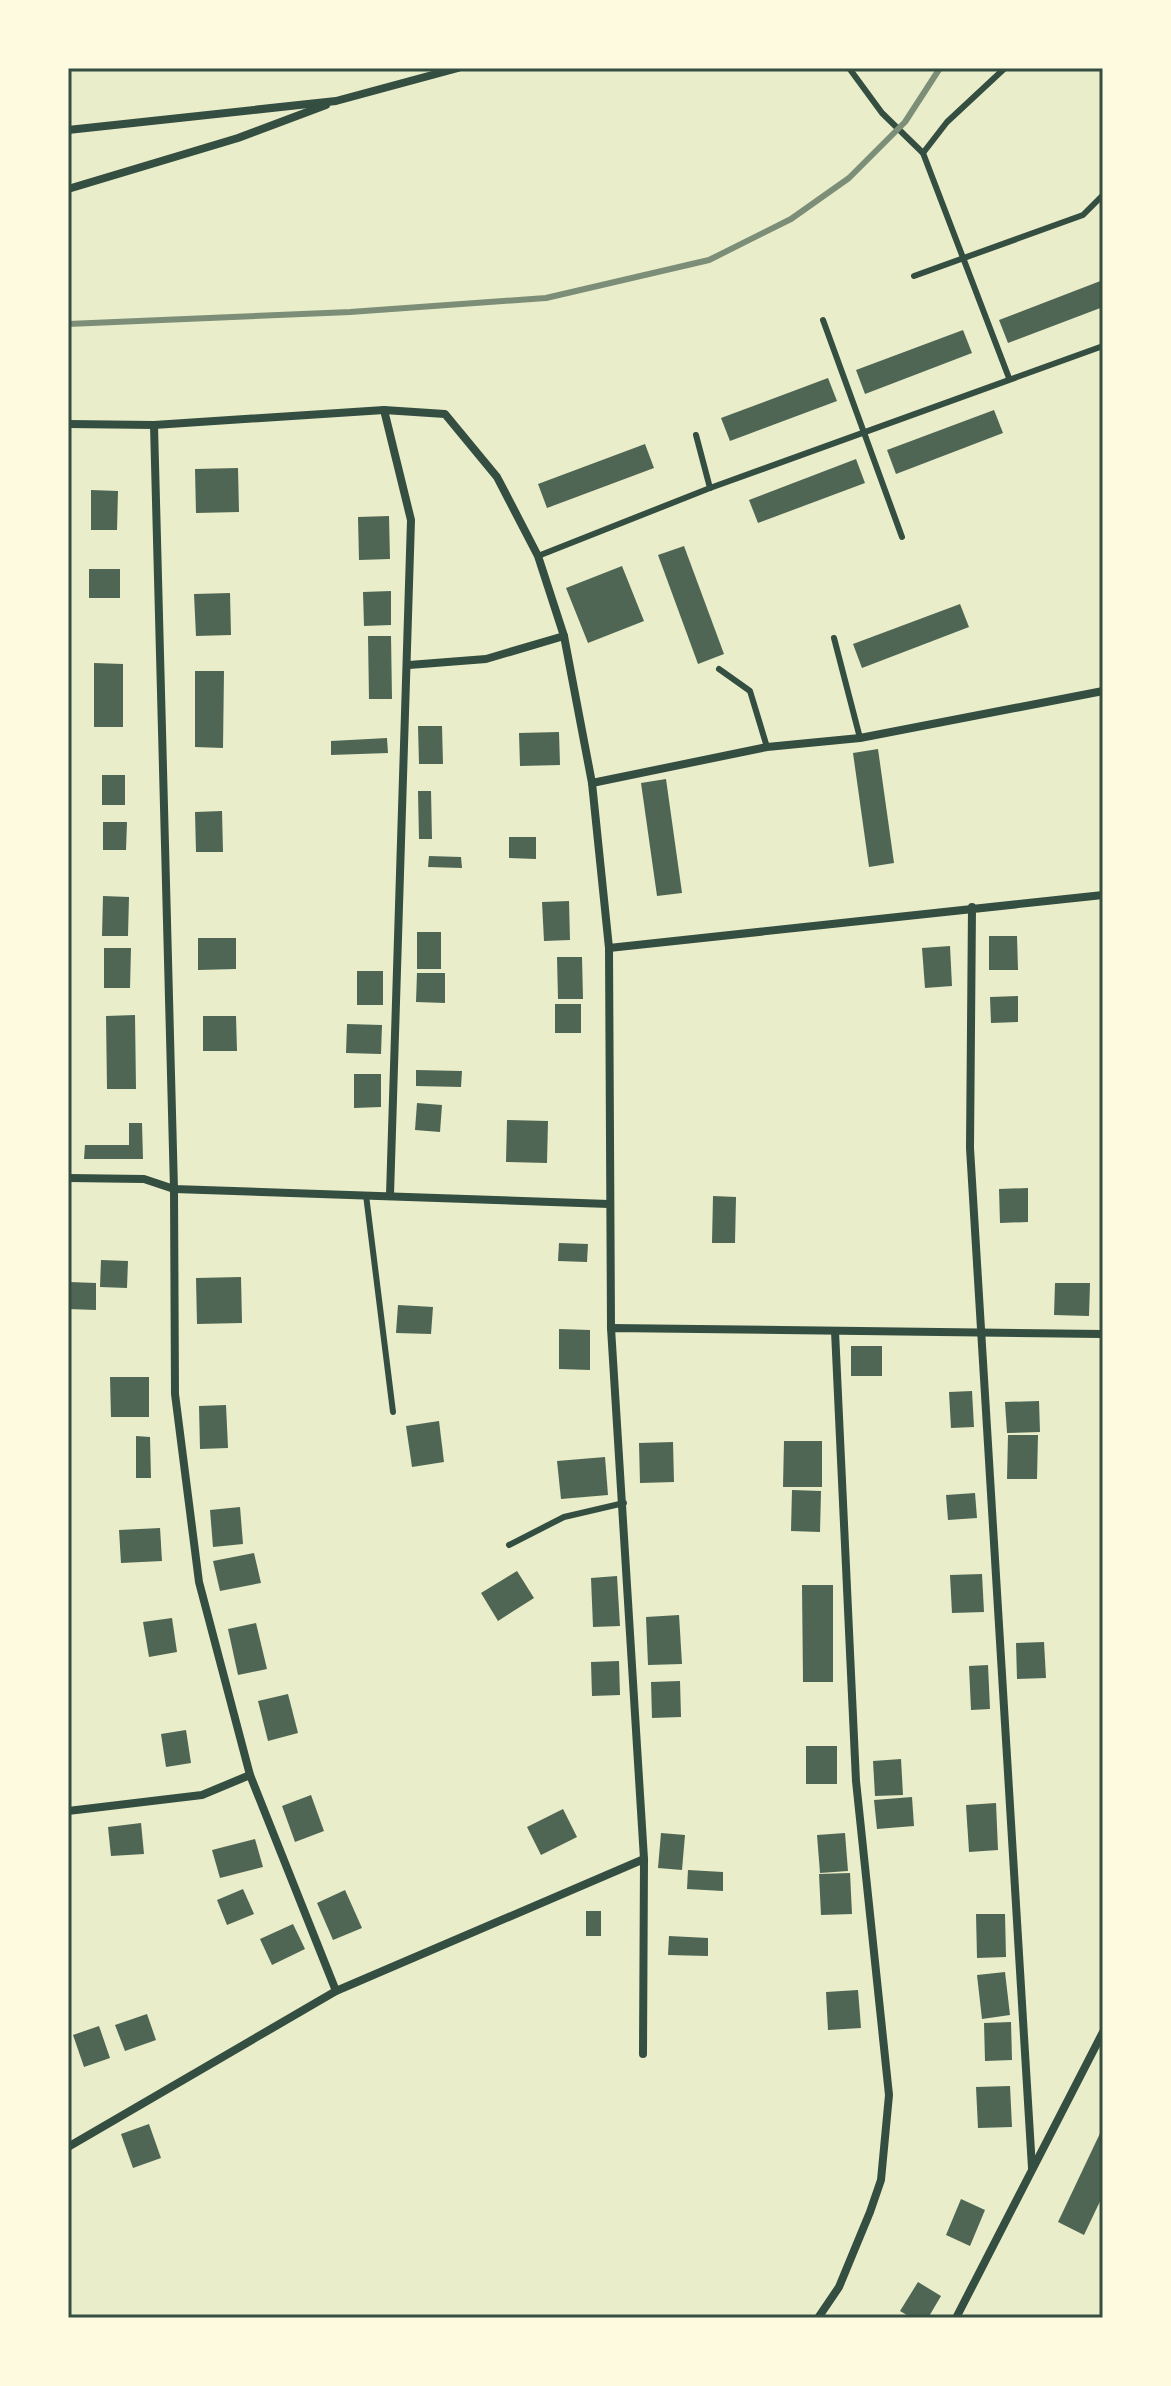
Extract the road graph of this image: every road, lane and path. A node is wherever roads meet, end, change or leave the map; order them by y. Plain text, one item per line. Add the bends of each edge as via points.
1 (458, 68) edge
2 (849, 68) edge
3 (1005, 68) edge
4 (336, 101) junction
5 (68, 130) edge
6 (923, 153) junction
7 (68, 189) edge
8 (1103, 195) edge
9 (966, 259) junction
10 (914, 276) dead end
11 (823, 320) dead end
12 (1103, 346) edge
13 (1009, 378) junction
14 (384, 410) junction
15 (68, 424) edge
16 (154, 425) junction
17 (864, 432) junction
18 (696, 435) dead end
19 (710, 488) junction
20 (902, 537) dead end
21 (538, 556) junction
22 (564, 636) junction
23 (834, 638) dead end
24 (409, 665) junction
25 (719, 669) dead end
26 (1103, 691) edge
27 (860, 738) junction
28 (767, 747) junction
29 (592, 783) junction
30 (1103, 895) edge
31 (972, 907) junction
32 (609, 948) junction
33 (68, 1178) edge
34 (174, 1189) junction
35 (366, 1195) junction
36 (390, 1195) junction
37 (609, 1204) junction
38 (611, 1328) junction
39 (980, 1330) junction
40 (835, 1331) junction
41 (1103, 1334) edge
42 (393, 1412) dead end
43 (624, 1503) junction
44 (509, 1545) dead end
45 (250, 1775) junction
46 (68, 1811) edge
47 (644, 1859) junction
48 (336, 1991) junction
49 (1103, 2032) edge
50 (643, 2054) dead end
51 (68, 2147) edge
52 (1032, 2168) junction
53 (818, 2318) edge
54 (956, 2318) edge

1 - 4 street
2 - 6 lane via 882,113
3 - 6 lane via 947,122
4 - 5 street
4 - 7 street via 238,138
6 - 9 lane
8 - 9 lane via 1083,215
9 - 10 lane
9 - 13 lane
11 - 17 lane
12 - 13 lane
13 - 17 lane
14 - 16 street
14 - 21 street via 445,414 497,477
14 - 24 street via 411,520
15 - 16 street
16 - 34 street
17 - 19 lane
17 - 20 lane
18 - 19 lane
19 - 21 lane
21 - 22 street
22 - 24 street via 486,659
22 - 29 street
23 - 27 lane
24 - 36 street
25 - 28 lane via 750,691
26 - 27 street
27 - 28 street
28 - 29 street
29 - 32 street
30 - 31 street
31 - 32 street
31 - 39 street via 970,1148
32 - 37 street
33 - 34 street via 144,1179
34 - 35 street
34 - 45 street via 175,1394 199,1582
35 - 36 street
35 - 42 lane
36 - 37 street
37 - 38 street
38 - 40 street
38 - 43 street
39 - 40 street
39 - 41 street
39 - 52 street
40 - 53 street via 856,1781 889,2095 881,2180 839,2287
43 - 44 lane via 564,1517
43 - 47 street
45 - 46 street via 202,1795
45 - 48 street
47 - 48 street
47 - 50 street
48 - 51 street
49 - 52 street
52 - 54 street

